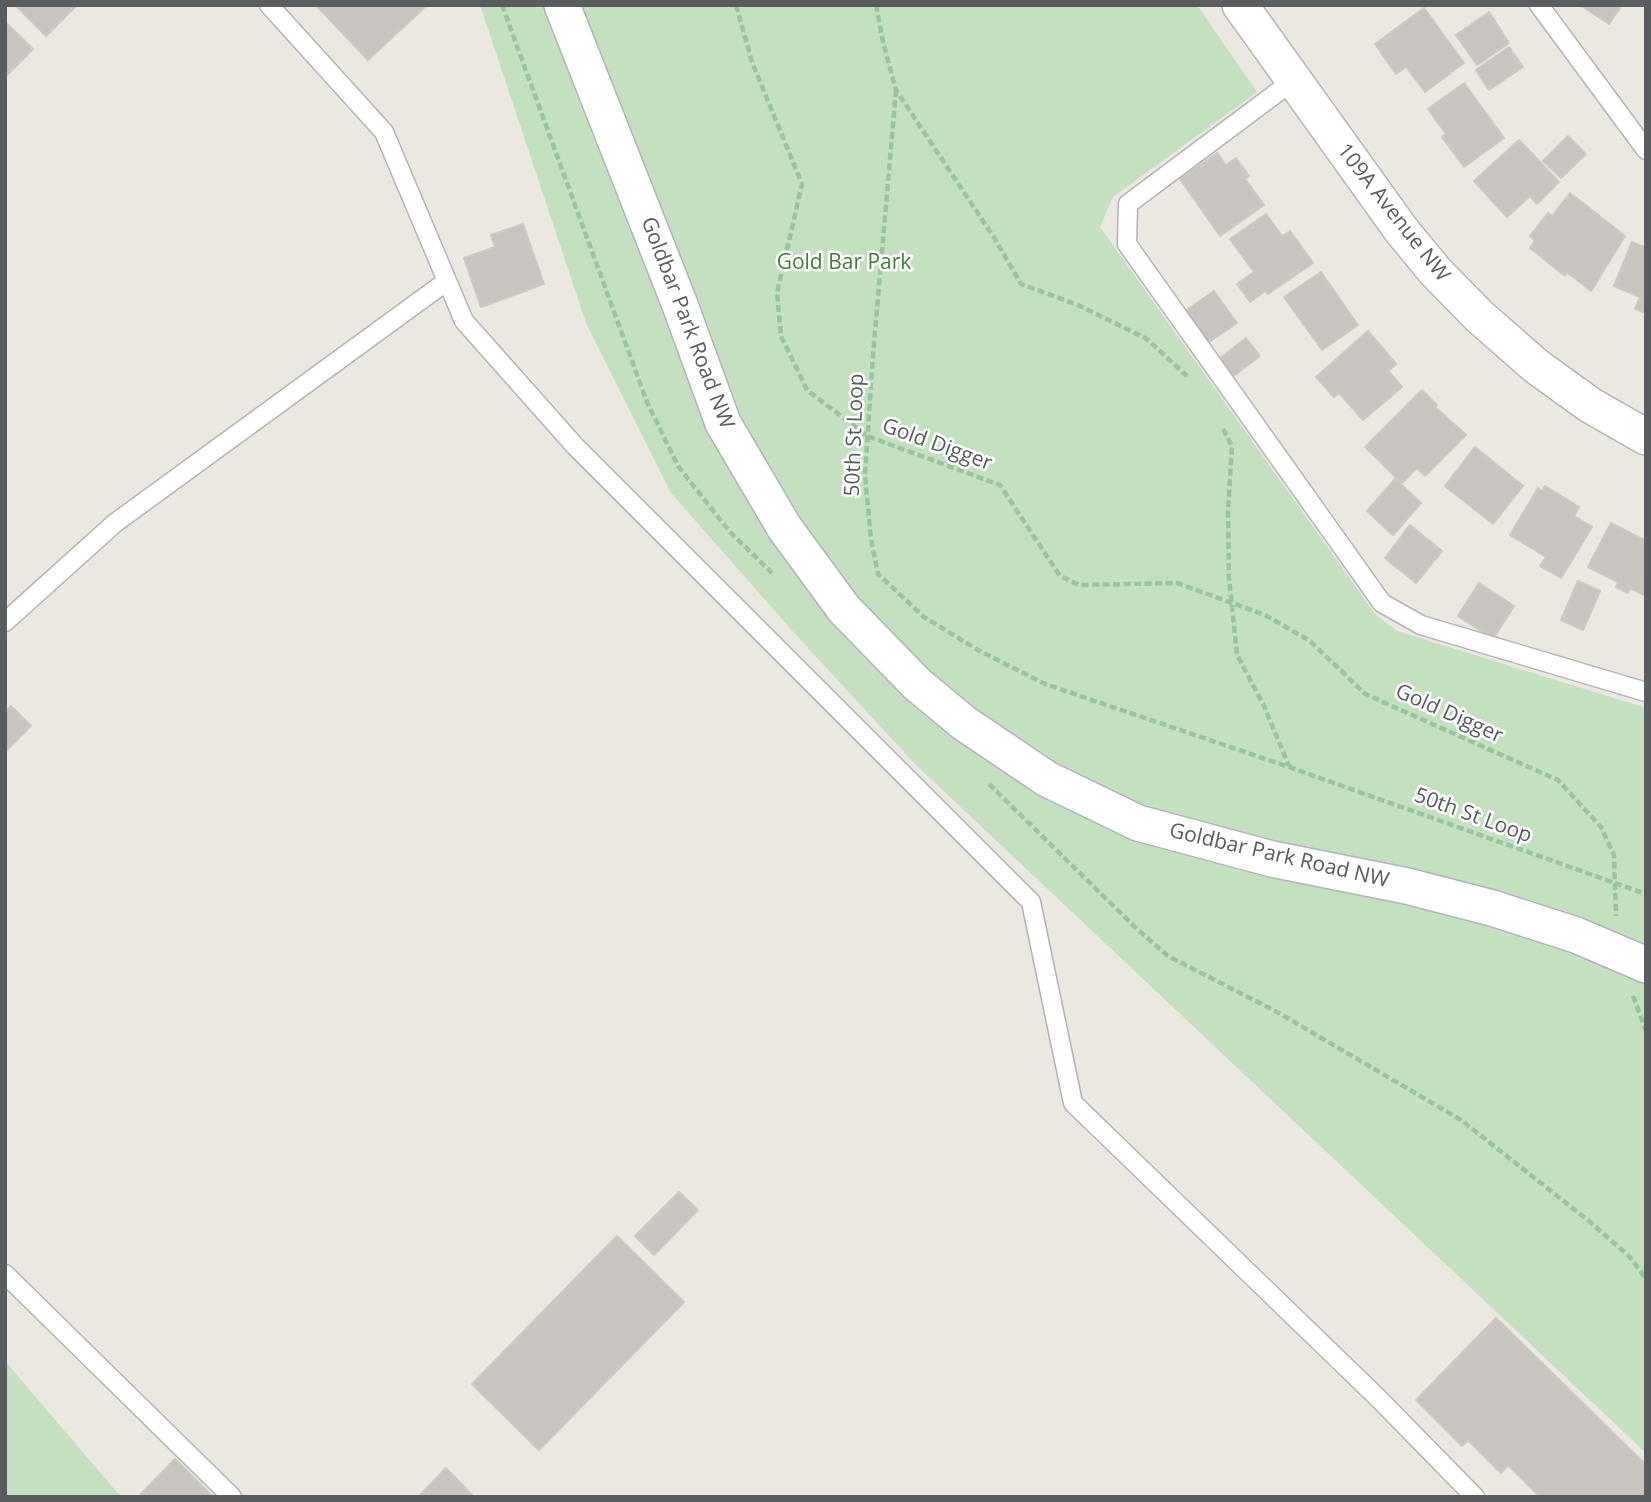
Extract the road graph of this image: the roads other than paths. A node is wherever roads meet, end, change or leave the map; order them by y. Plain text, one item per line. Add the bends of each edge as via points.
1 (269, 5) edge
2 (562, 5) edge
3 (1240, 5) edge
4 (1539, 5) edge
5 (1294, 80) junction
6 (1646, 150) edge
7 (447, 281) junction
8 (1646, 437) edge
9 (5, 622) edge
10 (1646, 692) edge
11 (1632, 959) edge
12 (5, 1275) edge
13 (232, 1497) edge
14 (1475, 1497) edge

1 - 7 lane via 384,132
2 - 11 street, Goldbar Park Road NW via 723,423 784,527 844,609 917,684 964,723 1047,779 1138,822 1272,859 1492,908
3 - 5 street, 109A Avenue NW
4 - 6 lane
5 - 8 street, 109A Avenue NW via 1402,231 1479,316 1536,366
5 - 10 lane via 1128,204 1127,244 1382,603 1420,625
7 - 9 lane via 115,523
7 - 14 lane via 464,321 575,446 1031,902 1073,1103
12 - 13 lane

